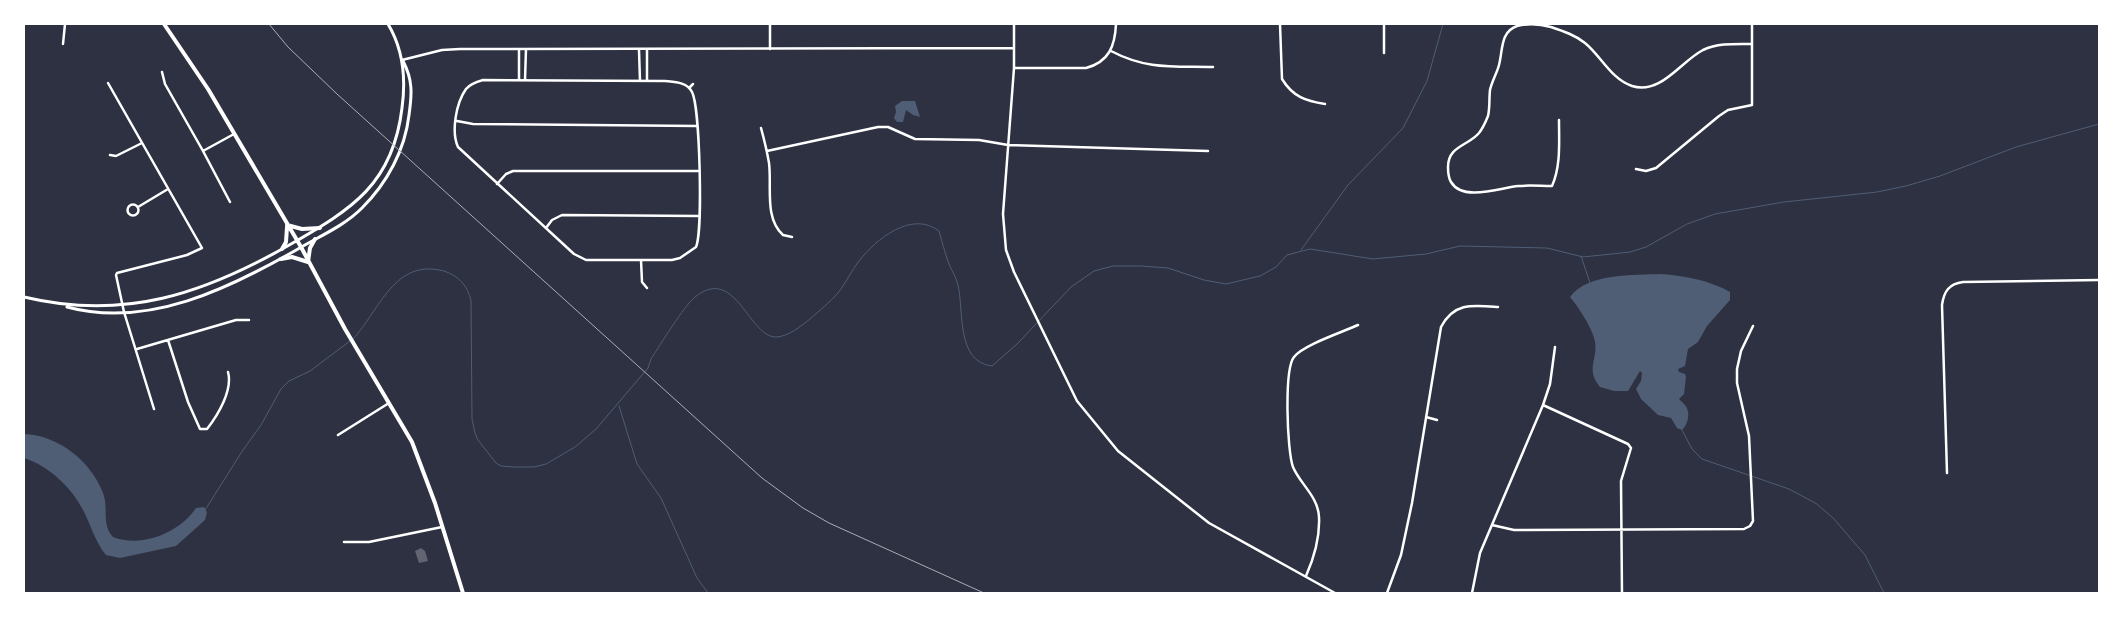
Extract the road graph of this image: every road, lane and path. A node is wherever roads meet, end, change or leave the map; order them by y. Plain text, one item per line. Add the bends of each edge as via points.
1 (65, 24) edge
2 (164, 24) edge
3 (388, 24) edge
4 (770, 24) edge
5 (1014, 24) edge
6 (1116, 24) edge
7 (1280, 24) edge
8 (1384, 24) edge
9 (1752, 24) edge
10 (63, 44) dead end
11 (1751, 44) junction
12 (1013, 48) junction
13 (519, 49) junction
14 (526, 49) junction
15 (770, 49) junction
16 (639, 50) junction
17 (647, 50) junction
18 (1111, 51) junction
19 (1384, 53) dead end
20 (402, 60) junction
21 (1213, 67) dead end
22 (1014, 68) junction
23 (162, 72) dead end
24 (519, 80) junction
25 (525, 80) junction
26 (640, 81) junction
27 (647, 81) junction
28 (108, 83) dead end
29 (693, 84) dead end
30 (689, 88) junction
31 (1325, 104) dead end
32 (1559, 120) dead end
33 (456, 121) junction
34 (697, 126) junction
35 (761, 128) dead end
36 (234, 134) junction
37 (142, 143) junction
38 (1008, 145) junction
39 (203, 151) junction
40 (767, 151) junction
41 (1208, 151) dead end
42 (110, 155) dead end
43 (1636, 169) dead end
44 (698, 171) junction
45 (497, 184) junction
46 (168, 190) junction
47 (230, 202) dead end
48 (138, 207) junction
49 (699, 216) junction
50 (287, 225) junction
51 (320, 228) junction
52 (546, 228) junction
53 (792, 237) dead end
54 (315, 239) junction
55 (296, 240) junction
56 (300, 247) junction
57 (282, 249) junction
58 (281, 259) junction
59 (641, 260) junction
60 (308, 262) junction
61 (2099, 280) edge
62 (647, 288) dead end
63 (24, 297) edge
64 (122, 304) junction
65 (61, 305) junction
66 (1498, 307) dead end
67 (124, 312) junction
68 (249, 320) dead end
69 (1358, 325) dead end
70 (1753, 326) dead end
71 (168, 340) junction
72 (1555, 347) dead end
73 (136, 349) junction
74 (228, 372) dead end
75 (389, 403) junction
76 (1543, 405) junction
77 (154, 408) dead end
78 (1426, 417) junction
79 (1437, 420) dead end
80 (338, 434) dead end
81 (1947, 472) dead end
82 (1492, 525) junction
83 (442, 527) junction
84 (1621, 529) junction
85 (344, 542) dead end
86 (1306, 576) junction
87 (463, 593) edge
88 (1335, 593) edge
89 (1387, 593) edge
90 (1472, 593) edge
91 (1622, 593) edge

1 - 10 street
2 - 36 main road
3 - 20 street
4 - 15 street
5 - 12 street
6 - 18 street
7 - 31 street via 1282,79 1300,98
8 - 19 street
9 - 11 street
11 - 32 street via 1716,45 1703,50 1656,85 1642,88 1619,79 1574,35 1543,25 1515,27 1506,34 1502,44 1485,123 1479,132 1453,150 1450,157 1451,182 1458,188 1479,193 1520,186 1552,186 1559,157
11 - 43 street via 1752,105 1728,110 1656,168
12 - 15 street
12 - 22 street
13 - 14 street
13 - 20 street via 442,50
13 - 24 street
14 - 16 street
14 - 25 street
15 - 17 street
16 - 17 street
16 - 26 street
17 - 27 street
18 - 21 street via 1144,64
18 - 22 street via 1102,62 1086,68
20 - 51 street via 404,92 395,144 373,184 349,208
20 - 54 street via 410,75 408,126 392,167 358,212
22 - 38 street
23 - 39 street via 164,84
24 - 25 street
24 - 33 street via 483,80 470,85 460,99
25 - 26 street
26 - 27 street
27 - 30 street via 680,82
28 - 37 street
29 - 30 street
30 - 34 street via 696,106
33 - 34 street via 473,124
33 - 45 street via 454,138 458,147
34 - 44 street
35 - 40 street
36 - 39 street
36 - 50 main road
37 - 42 street via 116,156
37 - 46 street
38 - 40 street via 979,140 915,139 888,127 878,127
38 - 41 street
38 - 86 street via 1003,214 1006,250 1077,401 1118,451 1195,512 1238,540
39 - 47 street
40 - 53 street via 770,206 775,224 783,235
44 - 45 street via 513,171
44 - 49 street
45 - 52 street
46 - 48 street
46 - 64 street via 202,248 187,256 118,273
48 - 48 street via 130,205 130,215 136,215
49 - 52 street via 562,215
49 - 59 street via 698,241 687,253 672,260
50 - 51 main road via 302,229
50 - 55 main road
50 - 57 main road via 288,237
51 - 55 street
52 - 59 street via 581,259
54 - 56 street
54 - 60 main road
55 - 56 main road
55 - 57 street
56 - 58 street
56 - 60 main road
57 - 64 street via 199,289
58 - 60 main road via 292,257
58 - 67 street via 239,282 204,296 162,307
59 - 62 street via 642,282
60 - 75 main road
61 - 81 street via 1963,282 1945,291 1942,305
63 - 65 street
64 - 65 street
64 - 67 street
65 - 67 street via 89,312
66 - 78 street via 1462,307 1453,310 1445,319 1438,336
67 - 73 street
68 - 71 street via 236,320
69 - 86 street via 1301,350 1292,358 1289,369 1290,454 1293,468 1311,492 1319,515 1316,545
70 - 84 street via 1741,351 1737,369 1749,436 1753,521 1750,526 1744,529
71 - 73 street
71 - 74 street via 197,426 202,430 216,418 230,380
72 - 76 street
73 - 77 street
75 - 80 street
75 - 83 main road via 420,460
76 - 82 street
76 - 84 street via 1631,448 1621,481
78 - 79 street
78 - 89 street via 1401,555
82 - 84 street via 1514,530
82 - 90 street via 1480,554
83 - 85 street via 369,542
83 - 87 main road
84 - 91 street
86 - 88 street

